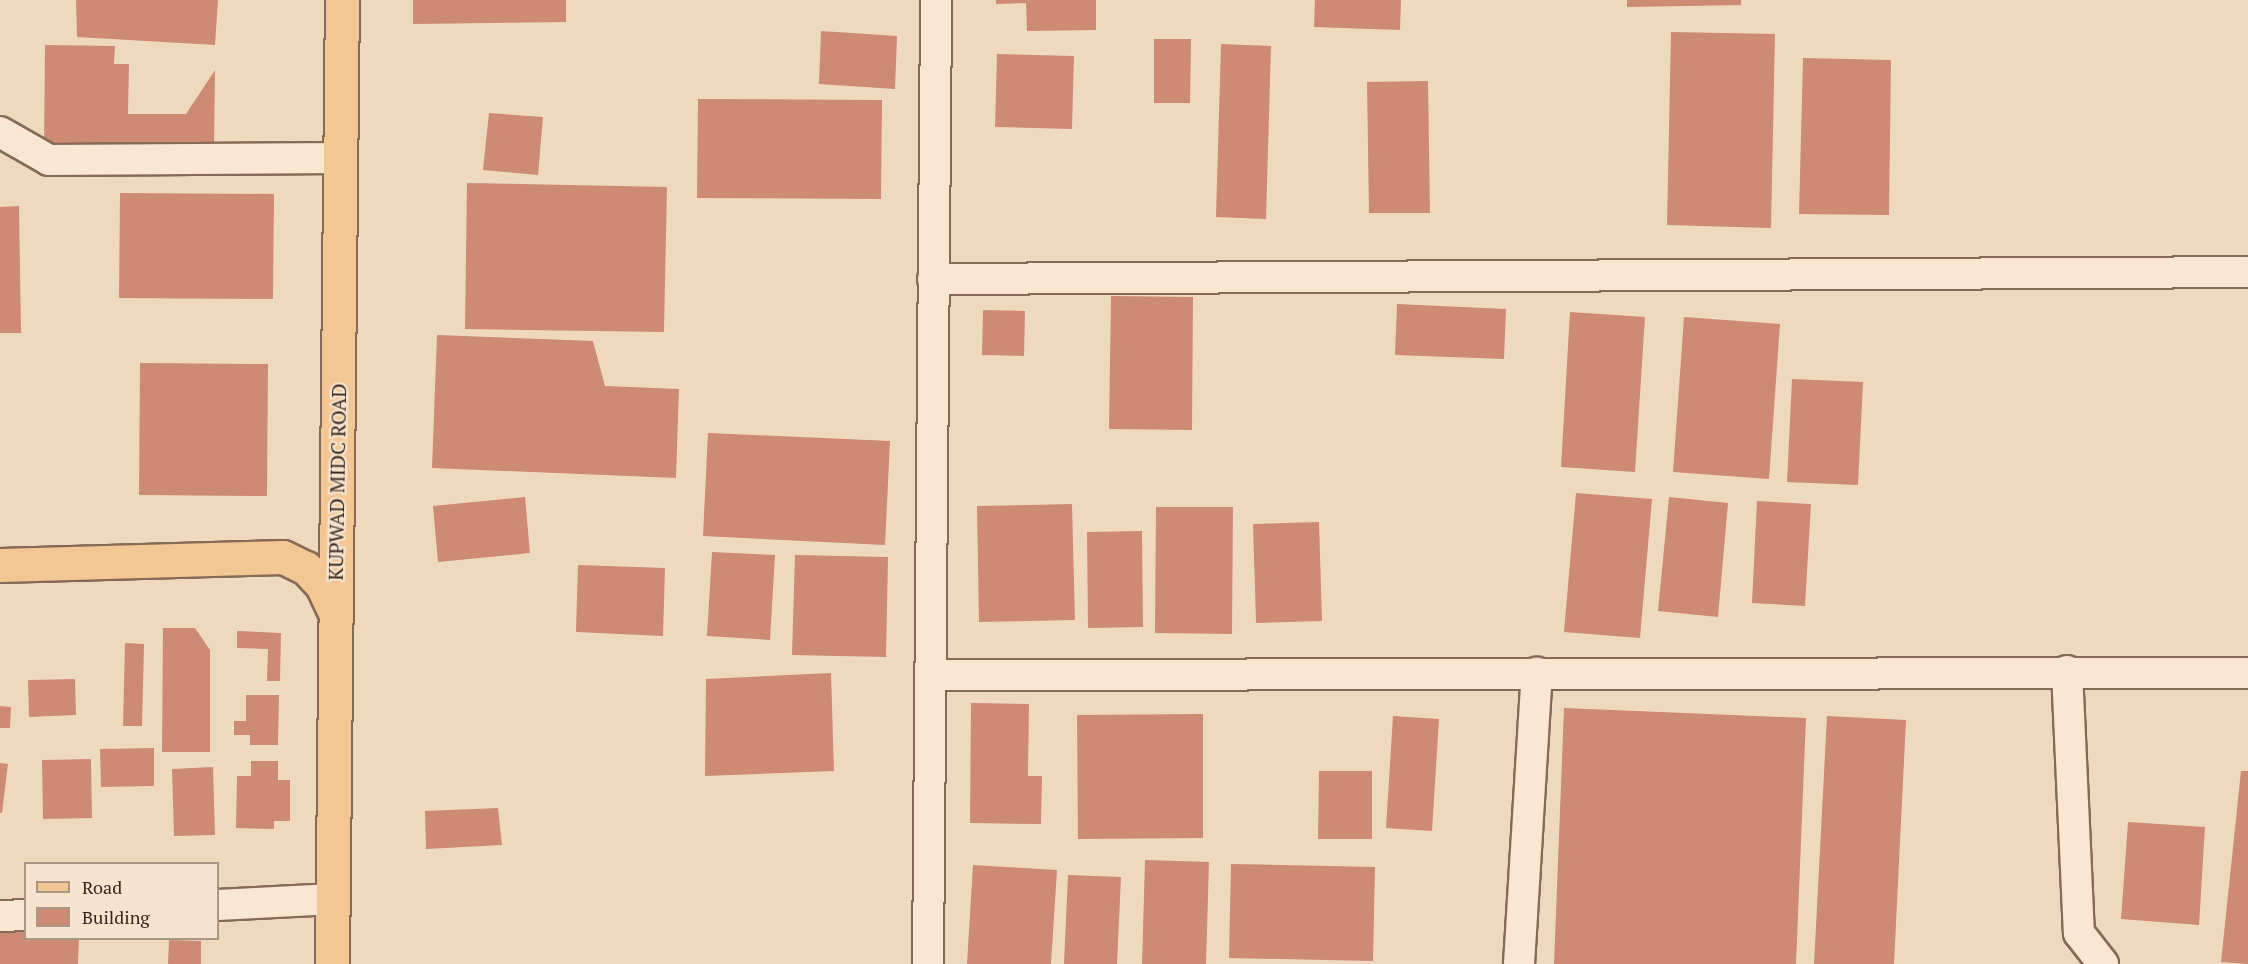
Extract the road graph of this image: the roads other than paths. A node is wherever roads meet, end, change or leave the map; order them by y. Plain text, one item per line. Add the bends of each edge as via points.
1 (342, 0) edge
2 (936, 0) edge
3 (0, 132) edge
4 (340, 158) junction
5 (2248, 272) edge
6 (933, 279) junction
7 (0, 565) edge
8 (336, 615) junction
9 (2067, 671) junction
10 (1537, 673) junction
11 (2248, 673) edge
12 (930, 675) junction
13 (333, 899) junction
14 (219, 905) edge
15 (24, 915) edge
16 (0, 916) edge
17 (332, 964) edge
18 (928, 964) edge
19 (1519, 964) edge
20 (2103, 964) edge

1 - 4 main road, KUPWAD MIDC ROAD
2 - 6 street
3 - 4 street via 49,160
4 - 8 main road, KUPWAD MIDC ROAD
5 - 6 street
6 - 12 street
7 - 8 main road via 283,557 306,568 322,585
8 - 13 main road, KUPWAD MIDC ROAD
9 - 10 street
9 - 11 street
9 - 20 street via 2079,933
10 - 12 street
10 - 19 street
12 - 18 street
13 - 14 street
13 - 17 main road, KUPWAD MIDC ROAD
15 - 16 street

